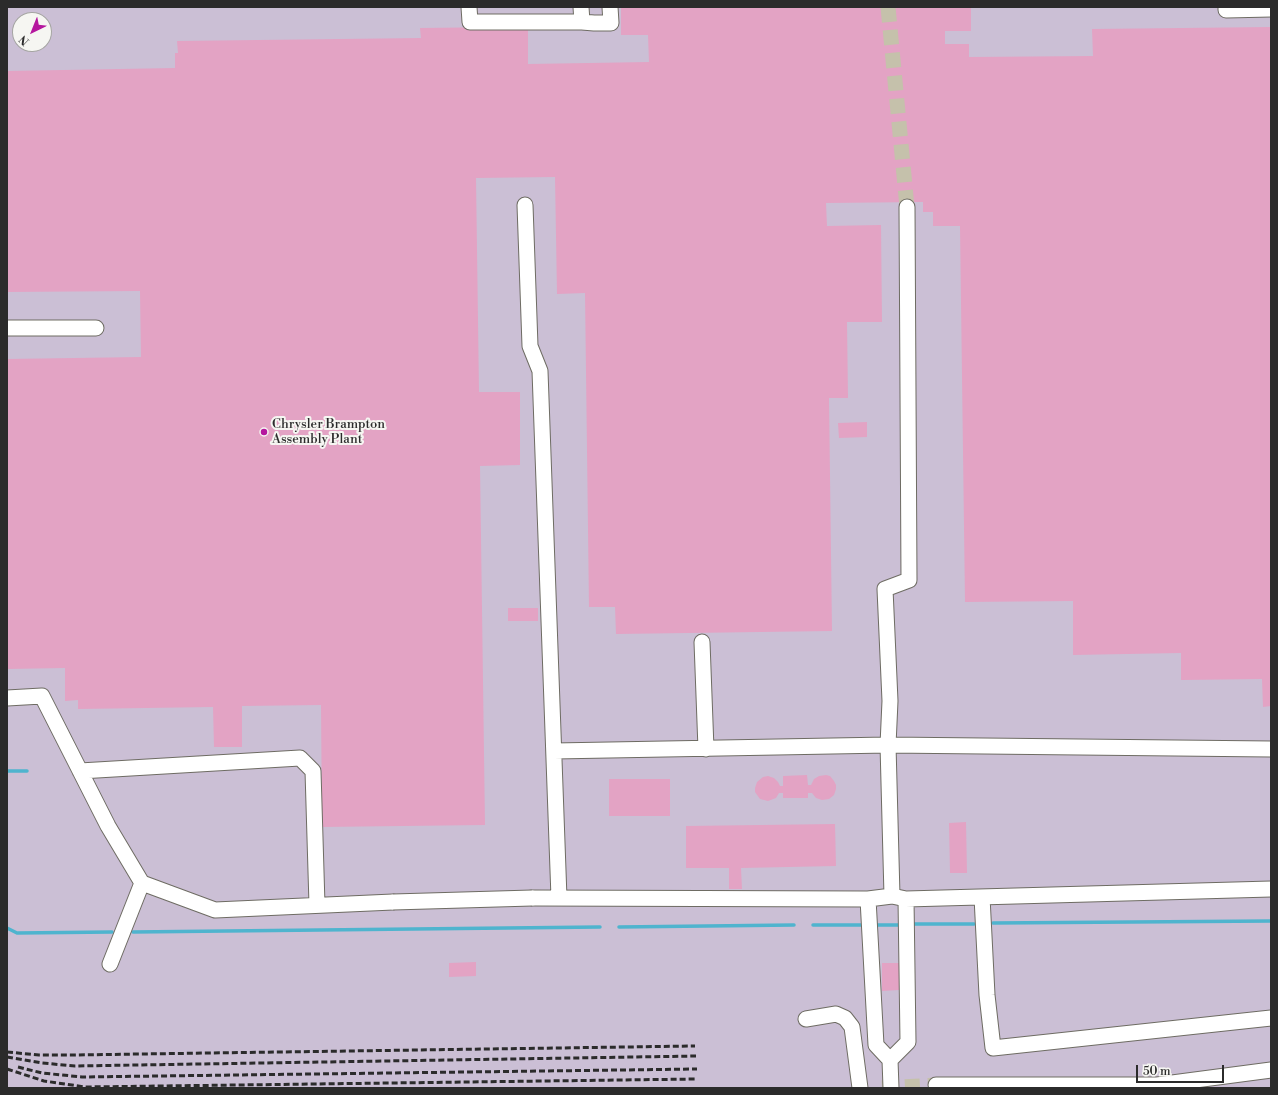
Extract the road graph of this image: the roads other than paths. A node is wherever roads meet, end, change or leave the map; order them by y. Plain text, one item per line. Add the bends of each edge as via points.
1 (469, 7) edge
2 (610, 7) edge
3 (1226, 7) edge
4 (1271, 9) edge
5 (582, 14) edge
6 (525, 205) dead end
7 (907, 207) tunnel mouth
8 (7, 328) edge
9 (96, 328) dead end
10 (702, 642) dead end
11 (7, 698) edge
12 (888, 745) junction
13 (706, 749) junction
14 (1271, 749) edge
15 (554, 751) junction
16 (80, 771) junction
17 (142, 883) junction
18 (1271, 889) edge
19 (899, 897) junction
20 (982, 897) junction
21 (559, 898) junction
22 (868, 899) junction
23 (317, 905) junction
24 (110, 964) dead end
25 (1271, 1018) edge
26 (806, 1019) dead end
27 (890, 1060) junction
28 (1271, 1070) edge
29 (936, 1085) dead end
30 (860, 1088) edge
31 (891, 1088) edge

1 - 5 lane via 470,22
2 - 5 lane via 611,23 594,23
3 - 4 lane via 1226,10
6 - 15 lane via 530,346 540,371
7 - 12 lane via 909,580 885,588 890,701
8 - 9 lane
10 - 13 lane
11 - 16 lane via 42,696
12 - 13 lane
12 - 14 lane
12 - 19 lane
13 - 15 lane
15 - 21 lane
16 - 17 lane via 108,826
16 - 23 lane via 300,758 313,771
17 - 23 lane via 215,910
17 - 24 lane
18 - 20 lane
19 - 20 lane
19 - 22 lane
19 - 27 lane via 908,1042
20 - 25 lane via 987,995 994,1048
21 - 22 lane
21 - 23 lane, bridge
22 - 27 lane via 876,1045
26 - 30 lane via 836,1014 845,1018 852,1027
27 - 31 lane
28 - 29 lane via 1157,1085

